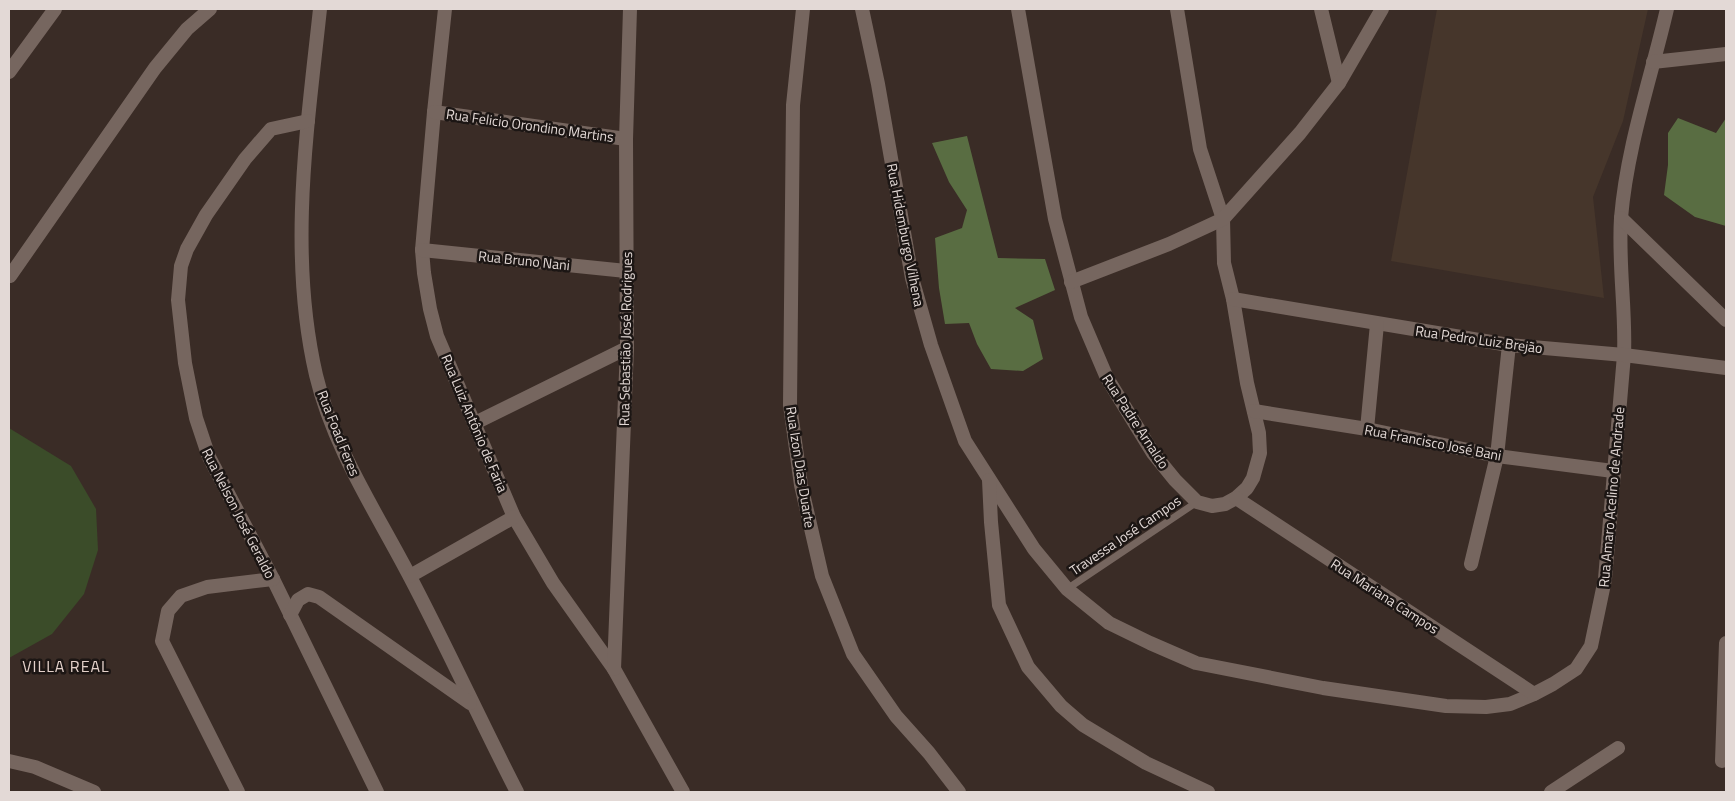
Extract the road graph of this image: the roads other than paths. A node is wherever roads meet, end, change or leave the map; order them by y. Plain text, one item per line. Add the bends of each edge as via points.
1 (55, 9) edge
2 (210, 9) edge
3 (320, 9) edge
4 (445, 9) edge
5 (630, 9) edge
6 (803, 9) edge
7 (862, 9) edge
8 (1018, 9) edge
9 (1177, 9) edge
10 (1321, 9) edge
11 (1382, 9) edge
12 (1667, 9) edge
13 (1726, 54) edge
14 (1653, 62) junction
15 (9, 72) edge
16 (1339, 83) junction
17 (434, 112) junction
18 (308, 121) junction
19 (626, 139) junction
20 (1223, 218) junction
21 (1621, 218) junction
22 (422, 250) junction
23 (626, 271) junction
24 (10, 276) edge
25 (1071, 282) junction
26 (1233, 299) junction
27 (1726, 320) edge
28 (1377, 324) junction
29 (1509, 344) junction
30 (627, 348) junction
31 (1624, 355) junction
32 (1726, 368) edge
33 (1254, 410) junction
34 (475, 423) junction
35 (1368, 429) junction
36 (1497, 456) junction
37 (1613, 471) junction
38 (989, 480) junction
39 (1236, 498) junction
40 (1197, 502) junction
41 (514, 517) junction
42 (1471, 564) dead end
43 (410, 576) junction
44 (273, 579) junction
45 (1067, 589) junction
46 (290, 615) junction
47 (1726, 643) edge
48 (614, 669) junction
49 (1534, 694) junction
50 (472, 704) junction
51 (1618, 748) dead end
52 (9, 761) edge
53 (1722, 761) dead end
54 (94, 792) edge
55 (238, 792) edge
56 (377, 792) edge
57 (517, 792) edge
58 (683, 792) edge
59 (959, 792) edge
60 (1208, 792) edge
61 (1550, 792) edge

1 - 15 street
2 - 24 street via 187,29 155,68
3 - 18 street, Rua Foad Feres
4 - 17 street, Rua Luiz Antônio de Faria
5 - 19 street, Rua Sebastião José Rodrigues
6 - 59 street, Rua Izon Dias Duarte via 793,105 790,405 801,484 822,576 853,654 896,716
7 - 38 street, Rua Hidemburgo Vilhena via 912,278 931,345 965,441
8 - 25 street, Rua Padre Arnaldo via 1056,219
9 - 20 street via 1200,149
10 - 16 street
11 - 16 street
12 - 14 street, Rua Amaro Acelino de Andrade
13 - 14 street
14 - 21 street, Rua Amaro Acelino de Andrade via 1630,160
16 - 20 street via 1300,133
17 - 19 street, Rua Felicio Orondino Martins
17 - 22 street, Rua Luiz Antônio de Faria
18 - 43 street, Rua Foad Feres via 300,235 306,311 316,374 328,415 348,461
18 - 44 street, Rua Nelson José Geraldo via 271,128 246,159 206,215 187,249 181,266 178,300 196,418 209,457
19 - 23 street, Rua Sebastião José Rodrigues
20 - 25 street via 1169,244
20 - 26 street via 1224,263
21 - 27 street
21 - 31 street, Rua Amaro Acelino de Andrade
22 - 23 street, Rua Bruno Nani
22 - 34 street, Rua Luiz Antônio de Faria via 428,300 437,336
23 - 30 street, Rua Sebastião José Rodrigues
25 - 40 street, Rua Padre Arnaldo via 1081,317 1107,378 1153,453
26 - 28 street, Rua Pedro Luiz Brejão
26 - 33 street
28 - 29 street, Rua Pedro Luiz Brejão
28 - 35 street
29 - 31 street, Rua Pedro Luiz Brejão
29 - 36 street
30 - 34 street
30 - 48 street, Rua Sebastião José Rodrigues
31 - 32 street, Rua Pedro Luiz Brejão
31 - 37 street, Rua Amaro Acelino de Andrade
33 - 35 street, Rua Francisco José Bani
33 - 39 street via 1260,453 1257,470 1247,488
34 - 41 street, Rua Luiz Antônio de Faria
35 - 36 street, Rua Francisco José Bani
36 - 37 street, Rua Francisco José Bani
36 - 42 street
37 - 49 street, Rua Amaro Acelino de Andrade via 1605,579 1591,646 1576,669
38 - 45 street, Rua Amaro Acelino de Andrade via 1034,549
38 - 60 street via 999,605 1028,667 1061,706 1083,725 1146,763
39 - 40 street via 1212,506
39 - 49 street, Rua Mariana Campos
40 - 45 lane, Travessa José Campos
41 - 43 street
41 - 48 street, Rua Luiz Antônio de Faria via 553,583
43 - 50 street, Rua Foad Feres
44 - 46 street, Rua Nelson José Geraldo
44 - 55 street via 208,587 181,596 168,611 162,641
45 - 49 street, Rua Amaro Acelino de Andrade via 1109,623 1196,663 1323,688 1446,706 1510,704
46 - 50 street via 298,600 308,594 319,597
46 - 56 street, Rua Nelson José Geraldo
47 - 53 street
48 - 58 street, Rua Luiz Antônio de Faria
50 - 57 street, Rua Foad Feres
51 - 61 street
52 - 54 street via 36,767

